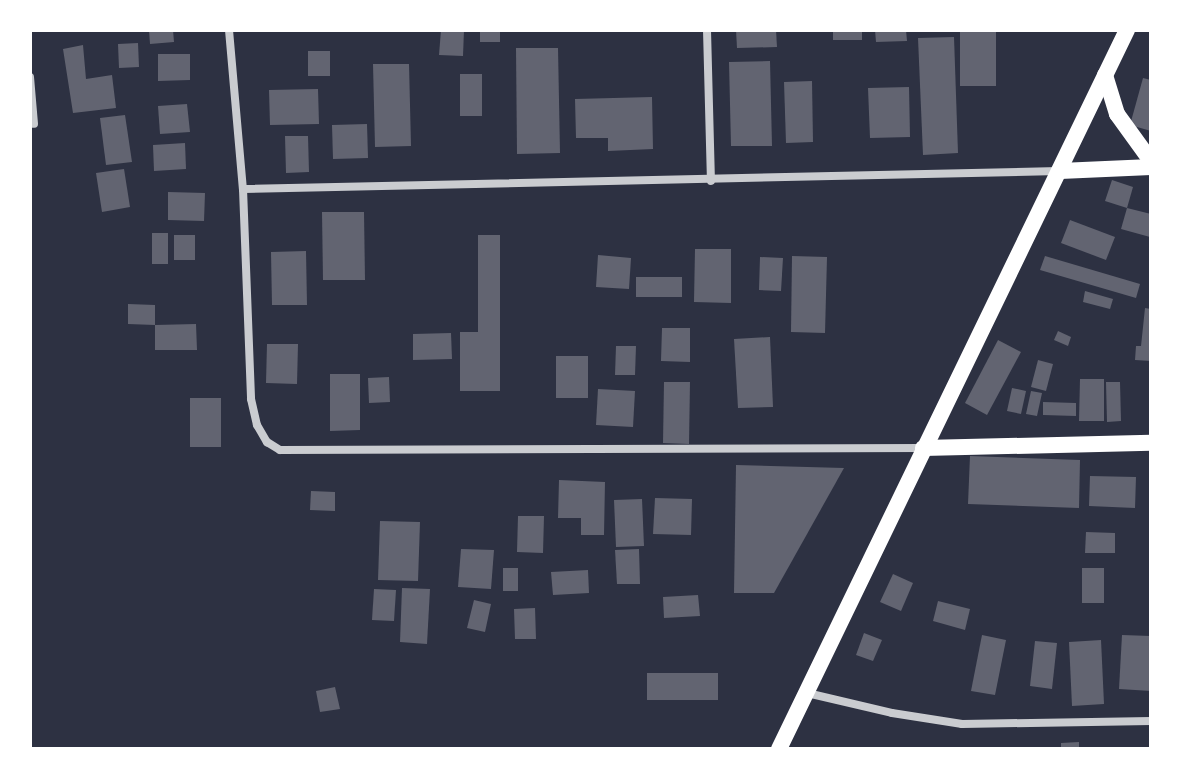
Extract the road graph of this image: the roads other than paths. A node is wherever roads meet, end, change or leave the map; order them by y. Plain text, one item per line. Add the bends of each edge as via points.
1 (229, 30) edge
2 (707, 30) edge
3 (1127, 30) edge
4 (1105, 75) junction
5 (30, 77) edge
6 (34, 124) dead end
7 (1151, 164) edge
8 (1060, 171) junction
9 (711, 181) junction
10 (243, 189) junction
11 (1151, 443) edge
12 (923, 448) junction
13 (804, 692) junction
14 (1151, 721) edge
15 (779, 749) edge

1 - 10 street
2 - 9 street
3 - 4 main road
4 - 7 main road via 1122,123
4 - 8 main road
5 - 6 street
7 - 8 main road
8 - 9 street
8 - 12 main road
9 - 10 street
10 - 12 street via 251,399 257,425 267,442 280,450
11 - 12 main road
12 - 13 main road
13 - 14 street via 962,724
13 - 15 main road

